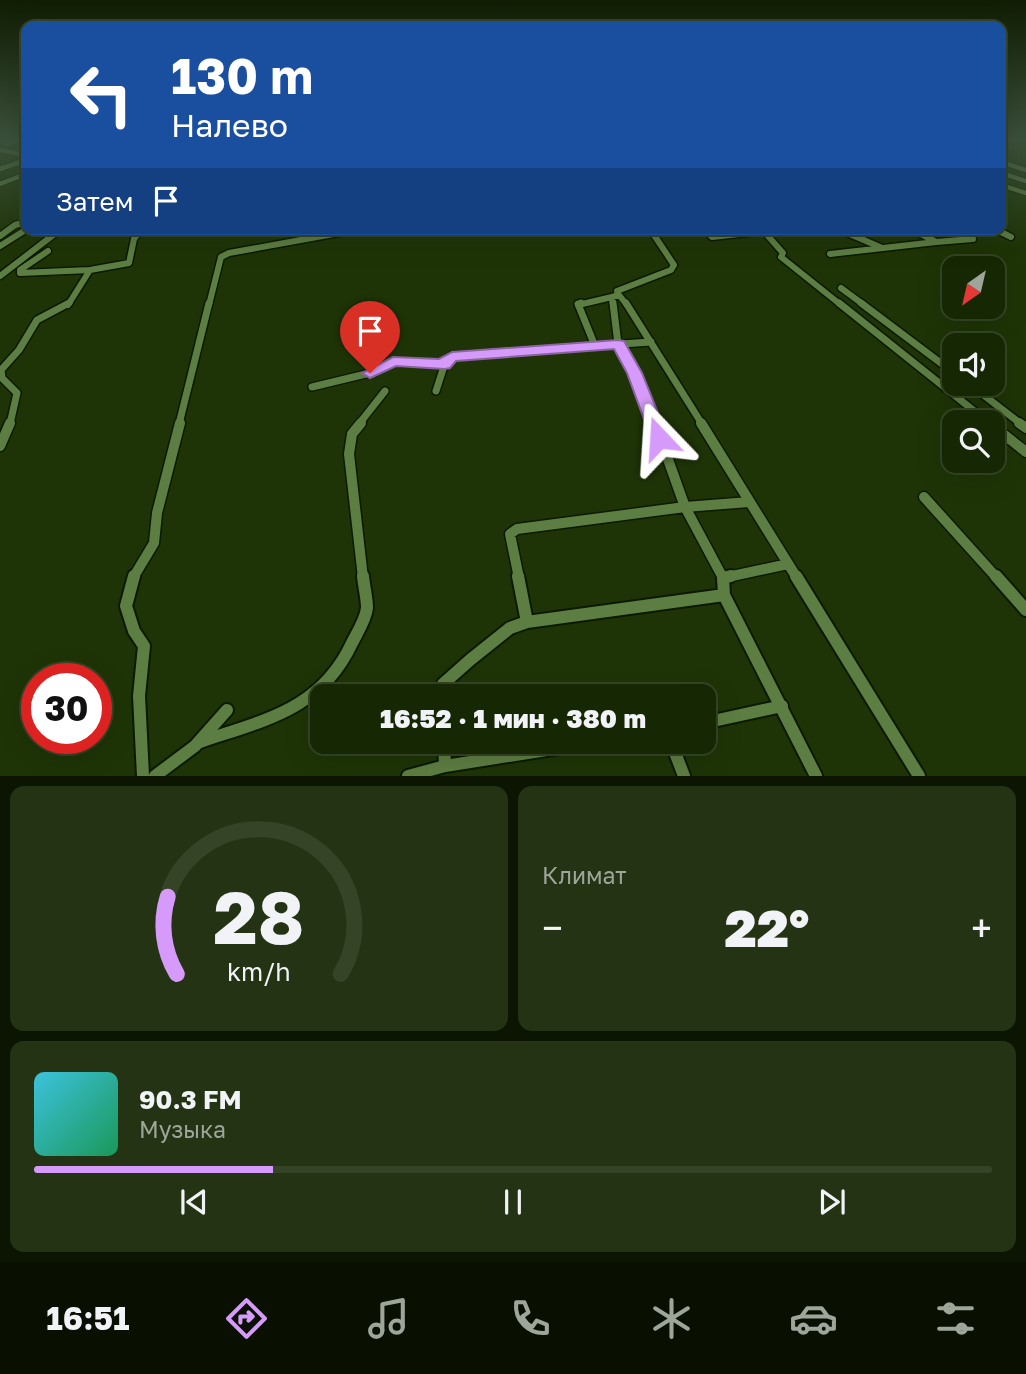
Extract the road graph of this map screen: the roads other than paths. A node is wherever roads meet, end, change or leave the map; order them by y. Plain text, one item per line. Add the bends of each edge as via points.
1 (20, 176) edge
2 (0, 184) edge
3 (1006, 187) edge
4 (1026, 193) edge
5 (21, 223) edge
6 (15, 225) junction
7 (0, 226) edge
8 (21, 233) edge
9 (1006, 234) edge
10 (53, 235) edge
11 (140, 235) edge
12 (325, 235) edge
13 (654, 235) edge
14 (710, 235) edge
15 (730, 235) edge
16 (768, 235) edge
17 (852, 235) edge
18 (923, 235) edge
19 (0, 236) edge
20 (1011, 237) dead end
21 (974, 239) dead end
22 (936, 242) junction
23 (0, 246) edge
24 (880, 247) junction
25 (48, 251) dead end
26 (830, 254) dead end
27 (90, 270) junction
28 (0, 276) edge
29 (841, 288) dead end
30 (615, 296) junction
31 (650, 342) junction
32 (618, 344) junction
33 (592, 346) junction
34 (445, 364) junction
35 (942, 364) edge
36 (312, 387) dead end
37 (385, 391) dead end
38 (436, 391) dead end
39 (985, 396) edge
40 (974, 410) edge
41 (1026, 428) edge
42 (1005, 435) edge
43 (0, 446) edge
44 (1026, 452) edge
45 (924, 497) dead end
46 (749, 502) junction
47 (685, 507) junction
48 (788, 564) junction
49 (723, 578) junction
50 (724, 595) junction
51 (1026, 610) edge
52 (527, 622) junction
53 (443, 684) edge
54 (782, 706) junction
55 (227, 710) dead end
56 (716, 720) edge
57 (200, 742) junction
58 (444, 754) edge
59 (521, 754) edge
60 (676, 754) edge
61 (445, 766) junction
62 (143, 775) edge
63 (155, 775) edge
64 (408, 775) edge
65 (684, 775) edge
66 (816, 775) edge
67 (919, 775) edge

1 - 2 street
3 - 4 street
5 - 6 street
6 - 7 street
6 - 19 street
8 - 23 street
9 - 20 street
10 - 28 street
11 - 27 street via 129,263
12 - 62 street via 221,257 153,545 133,571 127,595 129,627 144,646 139,696
13 - 30 street via 674,265 671,270 617,291
14 - 15 street
16 - 40 street via 783,253 781,257
17 - 24 street
18 - 22 street
21 - 22 street
22 - 24 street
24 - 26 street
25 - 27 street via 20,273
27 - 43 street via 67,306 37,320 1,370 2,378 17,393 8,433
29 - 35 street
30 - 31 street
30 - 32 street
30 - 33 street via 578,304
31 - 32 street
31 - 46 street
32 - 33 street
32 - 47 street via 654,419
33 - 34 street via 452,356
34 - 36 street via 393,362 370,373
34 - 38 street
37 - 57 street via 352,434 349,454 367,611 347,654 332,678 283,714
39 - 41 street
42 - 44 street
45 - 51 street
46 - 47 street
46 - 48 street
47 - 49 street
47 - 52 street via 517,529 510,534
48 - 49 street
48 - 67 street
49 - 50 street
50 - 52 street
50 - 54 street
52 - 53 street via 510,628
54 - 56 street
54 - 66 street
55 - 57 street
57 - 63 street
58 - 61 street
59 - 61 street
60 - 65 street
61 - 64 street

